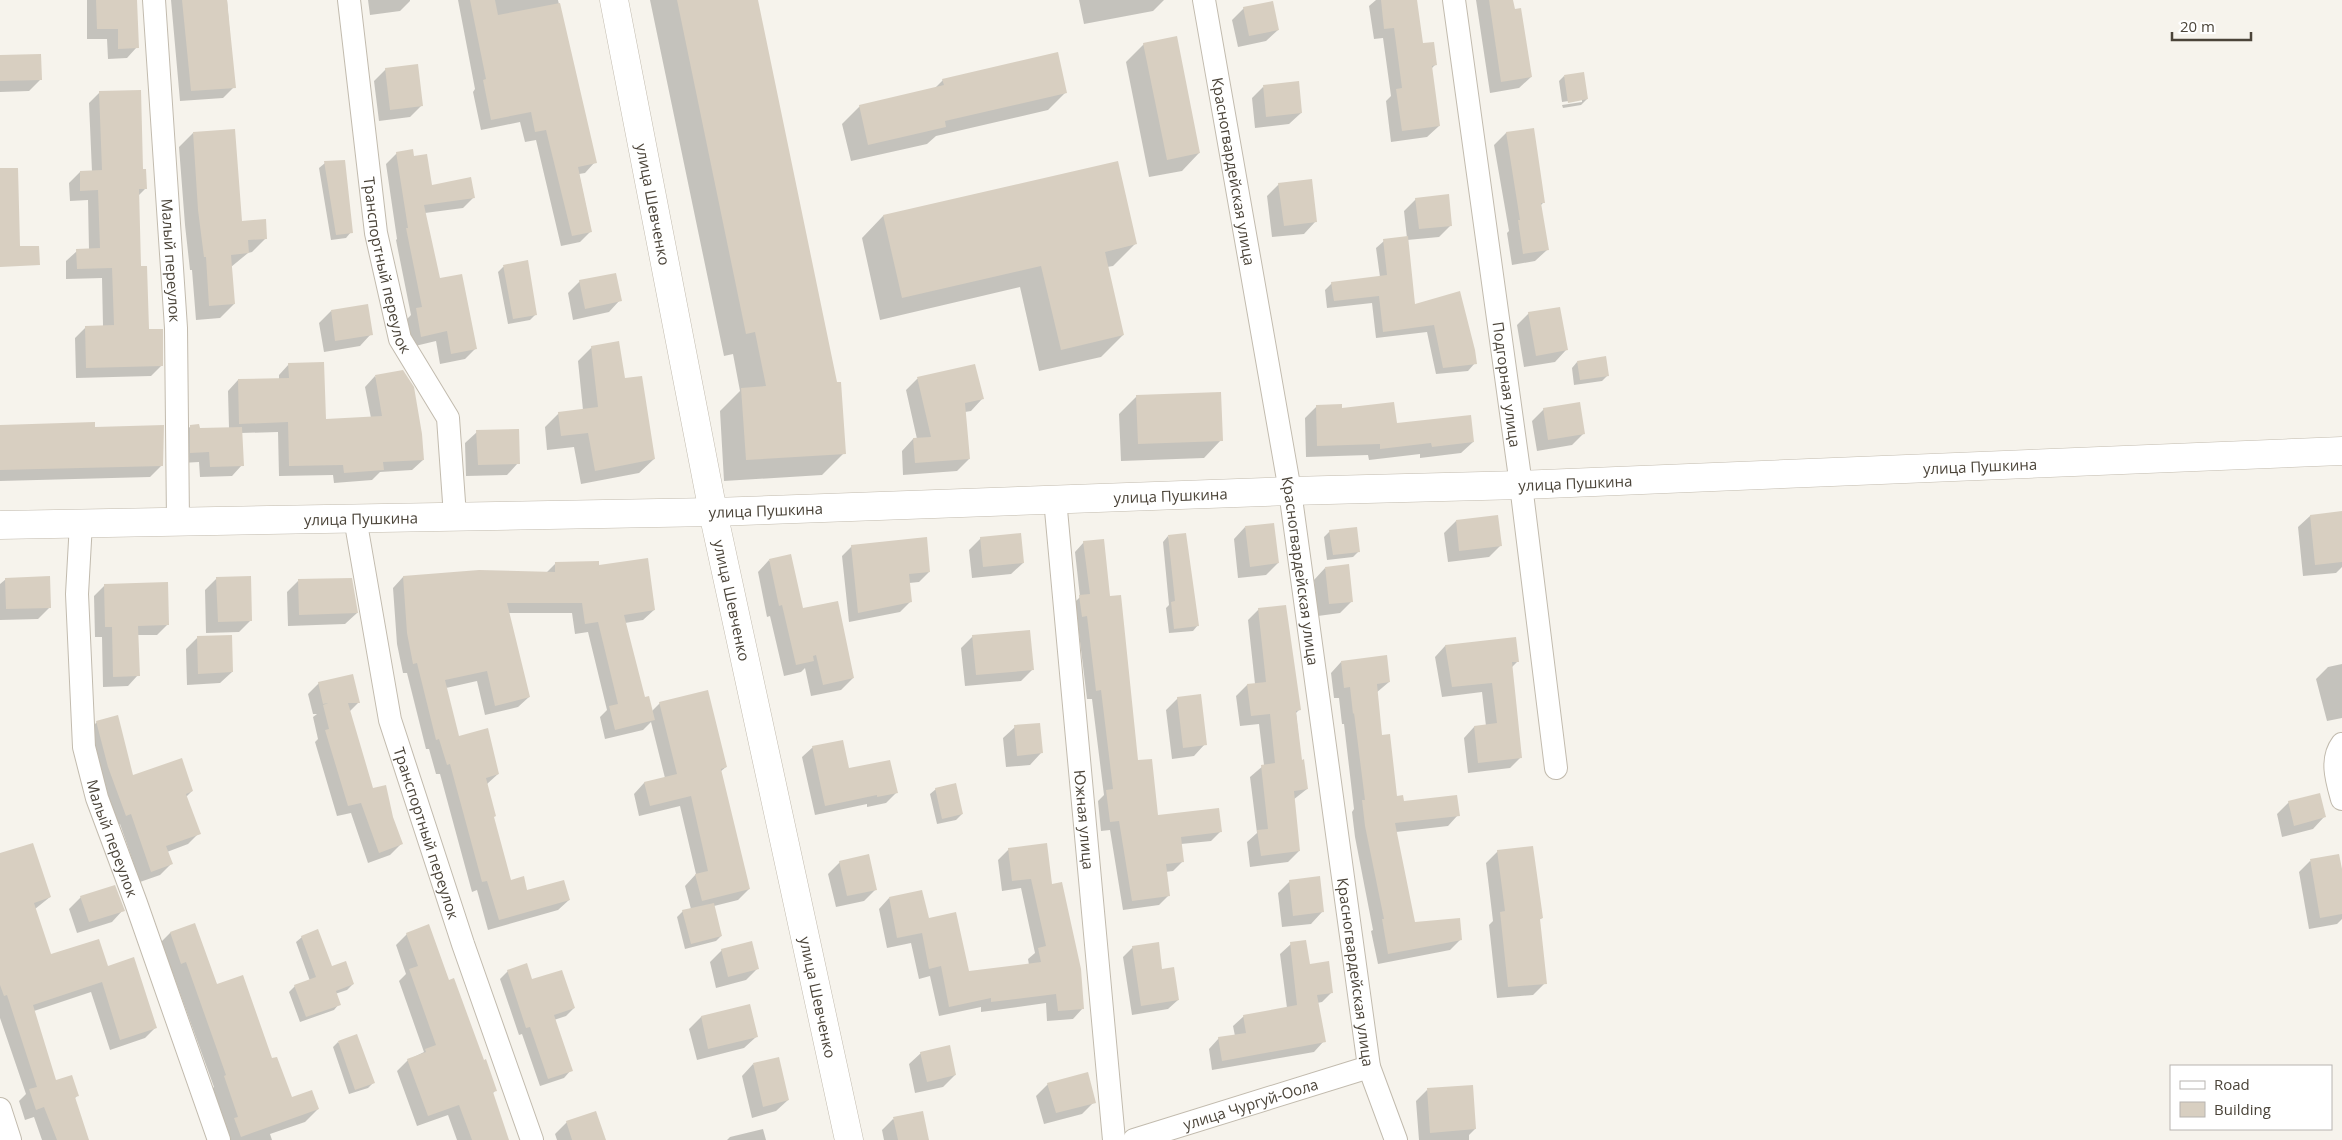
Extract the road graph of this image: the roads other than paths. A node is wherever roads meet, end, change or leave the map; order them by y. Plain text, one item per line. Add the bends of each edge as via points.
1 (154, 0) edge
2 (349, 0) edge
3 (614, 0) edge
4 (1204, 0) edge
5 (1454, 0) edge
6 (2342, 452) edge
7 (1521, 485) junction
8 (1290, 491) junction
9 (1054, 499) junction
10 (713, 512) junction
11 (455, 516) junction
12 (354, 518) junction
13 (178, 520) junction
14 (80, 523) junction
15 (0, 525) edge
16 (2342, 744) edge
17 (1556, 768) dead end
18 (2342, 799) edge
19 (1369, 1067) junction
20 (0, 1109) edge
21 (10, 1140) edge
22 (219, 1140) edge
23 (532, 1140) edge
24 (849, 1140) edge
25 (1114, 1140) edge
26 (1134, 1140) edge
27 (1396, 1140) edge

1 - 13 street, Малый переулок via 176,328
2 - 11 street, Транспортный переулок via 376,234 400,339 448,418
3 - 10 street, улица Шевченко
4 - 8 street, Красногвардейская улица
5 - 7 street, Подгорная улица
6 - 7 street, улица Пушкина
7 - 8 street, улица Пушкина
7 - 17 street, Подгорная улица
8 - 9 street, улица Пушкина
8 - 19 street, Красногвардейская улица
9 - 10 street, улица Пушкина
9 - 25 street, Южная улица
10 - 11 street, улица Пушкина
10 - 24 street, улица Шевченко
11 - 12 street, улица Пушкина
12 - 13 street, улица Пушкина
12 - 23 street, Транспортный переулок via 390,720
13 - 14 street, улица Пушкина
14 - 15 street, улица Пушкина
14 - 22 street, Малый переулок via 77,594 84,747 97,798
16 - 18 street via 2337,751 2335,767
19 - 26 street, улица Чургуй-Оола
19 - 27 street, Красногвардейская улица
20 - 21 street

